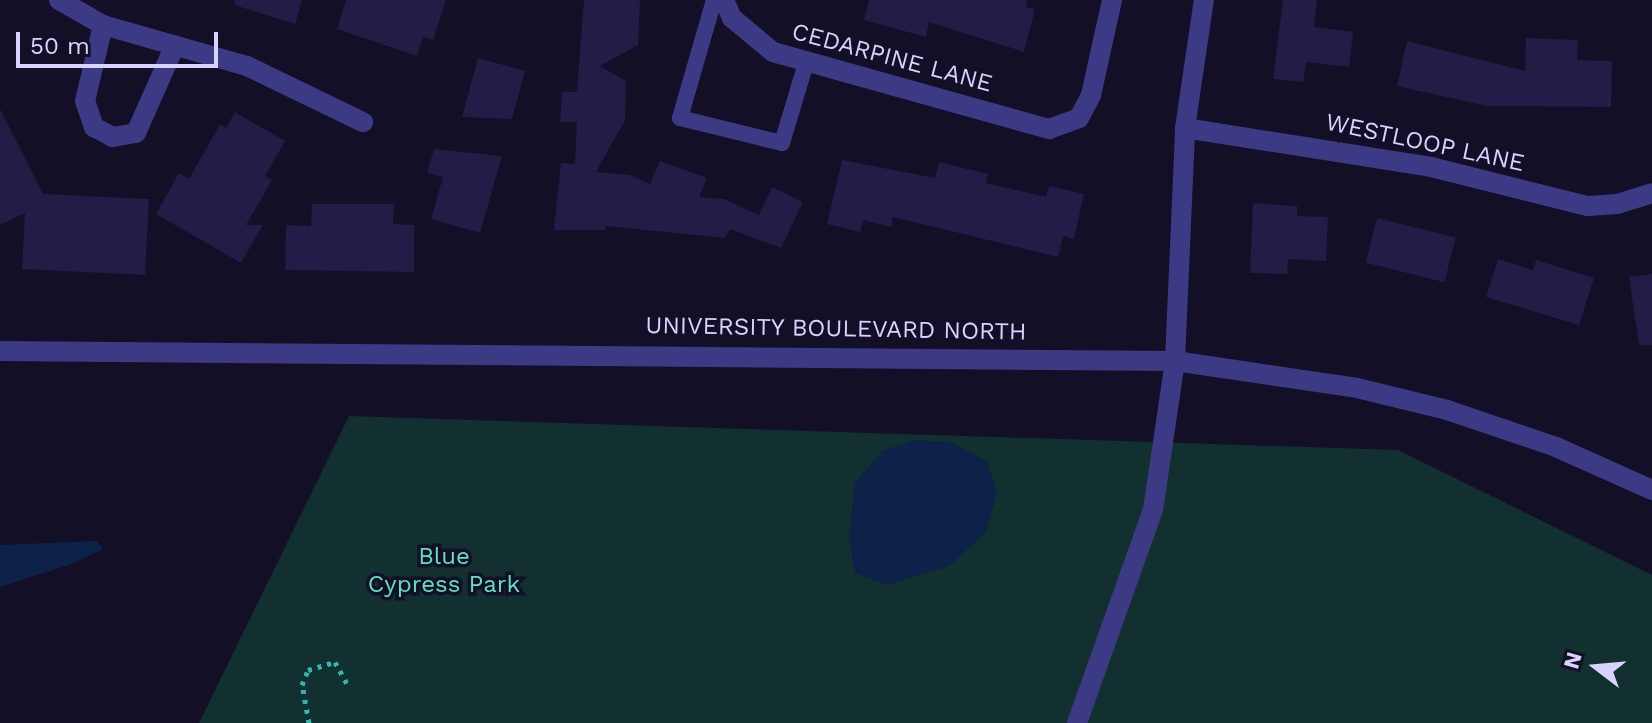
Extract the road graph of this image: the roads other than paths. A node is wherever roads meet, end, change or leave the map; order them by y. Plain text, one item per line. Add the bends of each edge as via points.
1 (59, 0) edge
2 (714, 0) edge
3 (1112, 0) edge
4 (1204, 0) edge
5 (728, 9) edge
6 (103, 25) junction
7 (175, 45) junction
8 (806, 63) junction
9 (363, 122) dead end
10 (1185, 128) junction
11 (1652, 193) edge
12 (0, 351) edge
13 (1175, 361) junction
14 (1652, 490) edge
15 (1077, 723) edge

1 - 6 street
2 - 8 lane via 680,118 782,143
3 - 8 street, CEDARPINE LANE via 1091,95 1079,118 1049,129
4 - 10 street
5 - 8 street, CEDARPINE LANE via 758,44
6 - 7 street
6 - 7 street via 85,101 94,127 113,137 136,133
7 - 9 street via 247,66
10 - 11 street, WESTLOOP LANE via 1431,167 1588,206
10 - 13 street
12 - 13 street, UNIVERSITY BOULEVARD NORTH
13 - 14 street, UNIVERSITY BOULEVARD NORTH via 1357,388 1447,410 1556,447
13 - 15 street via 1153,510

